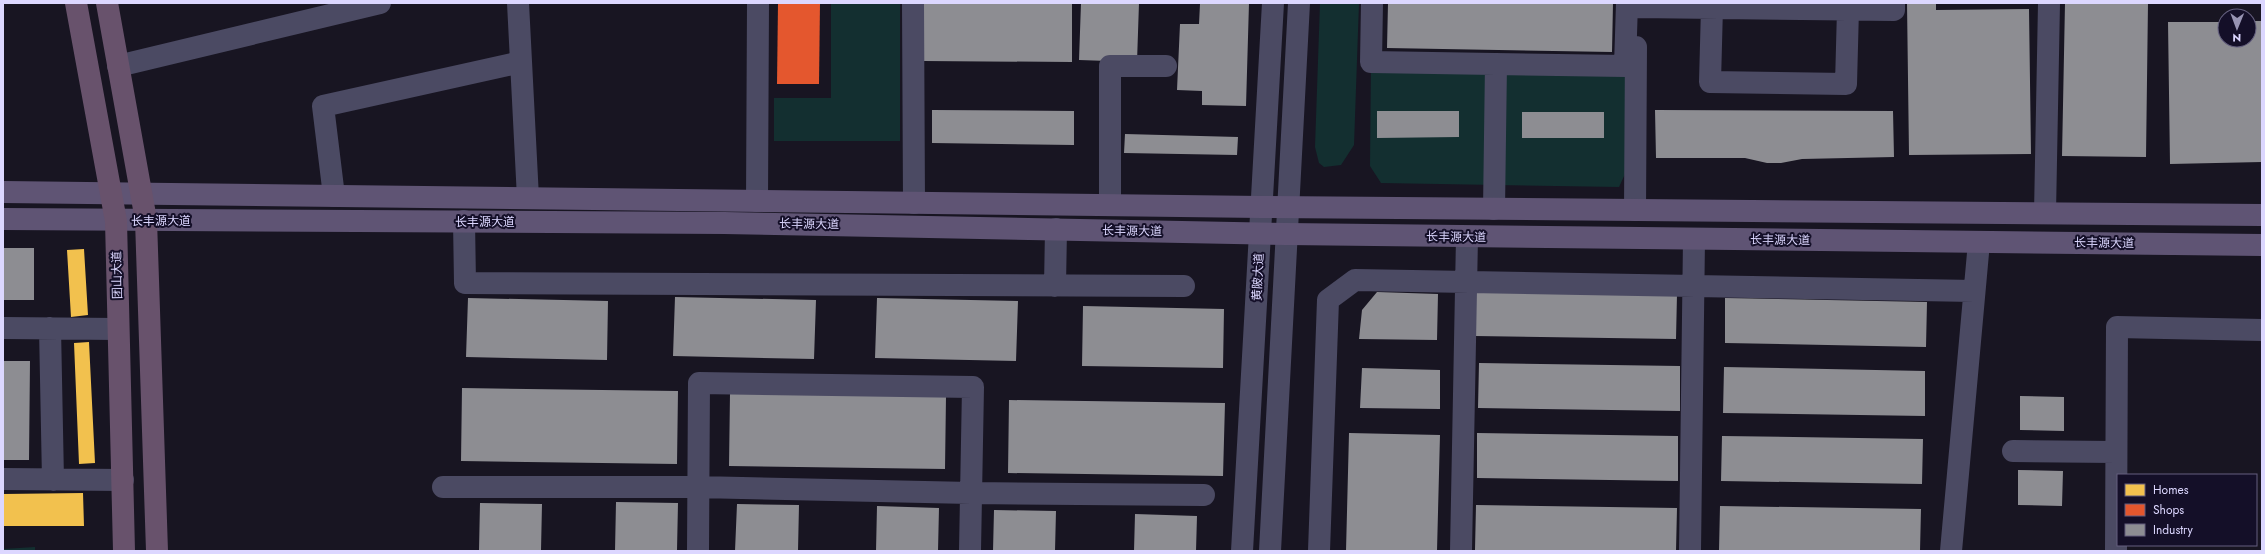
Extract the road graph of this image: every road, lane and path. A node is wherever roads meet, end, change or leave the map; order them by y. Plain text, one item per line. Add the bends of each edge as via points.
1 (76, 3) edge
2 (107, 3) edge
3 (380, 3) edge
4 (518, 3) edge
5 (758, 3) edge
6 (913, 3) edge
7 (1273, 3) edge
8 (1299, 3) edge
9 (1372, 3) edge
10 (1894, 3) edge
11 (2050, 3) edge
12 (1633, 4) edge
13 (1712, 8) junction
14 (1848, 9) junction
15 (521, 62) junction
16 (1496, 64) junction
17 (118, 66) junction
18 (1166, 66) dead end
19 (3, 192) edge
20 (110, 193) junction
21 (141, 194) junction
22 (334, 196) junction
23 (528, 198) junction
24 (757, 201) junction
25 (914, 203) junction
26 (1110, 205) junction
27 (1262, 207) junction
28 (1288, 207) junction
29 (1494, 209) junction
30 (1635, 210) junction
31 (2045, 213) junction
32 (2262, 215) edge
33 (3, 219) edge
34 (146, 220) junction
35 (116, 221) junction
36 (464, 222) junction
37 (1056, 229) junction
38 (1261, 233) junction
39 (1287, 234) junction
40 (1467, 237) junction
41 (1694, 239) junction
42 (1979, 242) junction
43 (2262, 245) edge
44 (1466, 282) junction
45 (1055, 286) junction
46 (1184, 286) dead end
47 (1693, 286) junction
48 (1974, 291) junction
49 (3, 328) edge
50 (50, 328) junction
51 (118, 329) junction
52 (2262, 330) edge
53 (2013, 451) dead end
54 (2116, 452) junction
55 (3, 479) edge
56 (53, 480) junction
57 (122, 480) junction
58 (443, 487) dead end
59 (698, 487) junction
60 (971, 493) junction
61 (1204, 495) dead end
62 (124, 551) edge
63 (157, 551) edge
64 (698, 551) edge
65 (970, 551) edge
66 (1242, 551) edge
67 (1270, 551) edge
68 (1319, 551) edge
69 (1461, 551) edge
70 (1690, 551) edge
71 (1951, 551) edge
72 (2116, 551) edge

1 - 20 highway, 团山大道
2 - 17 highway
3 - 17 street
4 - 15 street
5 - 24 street
6 - 25 street
7 - 27 street, 黄陂大道
8 - 28 street
9 - 16 street via 1371,62
10 - 14 street via 1894,10
11 - 31 street
12 - 13 street
12 - 16 street via 1626,66
12 - 30 street
13 - 14 street
13 - 14 street via 1710,82 1846,84
15 - 22 street via 323,106
15 - 23 street
16 - 29 street
17 - 21 highway
18 - 26 street via 1110,66
19 - 20 main road, 长丰源大道
20 - 21 main road, 长丰源大道
20 - 35 highway, 团山大道
21 - 22 main road, 长丰源大道
21 - 34 highway
22 - 23 main road, 长丰源大道
23 - 24 main road, 长丰源大道
24 - 25 main road, 长丰源大道
25 - 26 main road, 长丰源大道
26 - 27 main road, 长丰源大道
27 - 28 main road, 长丰源大道
27 - 38 street, 黄陂大道
28 - 29 main road, 长丰源大道
28 - 39 street
29 - 30 main road, 长丰源大道
30 - 31 main road, 长丰源大道
31 - 32 main road, 长丰源大道
33 - 35 main road, 长丰源大道
34 - 35 main road, 长丰源大道
34 - 36 main road, 长丰源大道
34 - 63 highway
35 - 51 highway, 团山大道
36 - 37 main road, 长丰源大道 via 724,223
36 - 45 street via 465,283
37 - 38 main road, 长丰源大道
37 - 45 street
38 - 39 main road, 长丰源大道
38 - 66 street, 黄陂大道
39 - 40 main road, 长丰源大道
39 - 67 street
40 - 41 main road, 长丰源大道
40 - 44 street
41 - 42 main road, 长丰源大道
41 - 47 street
42 - 43 main road, 长丰源大道
42 - 48 street
44 - 47 street
44 - 68 street via 1355,280 1328,300
44 - 69 street
45 - 46 street
47 - 48 street
47 - 70 street
48 - 71 street
49 - 50 street
50 - 51 street
50 - 56 street
51 - 57 highway, 团山大道
52 - 54 street via 2117,328
53 - 54 street
54 - 72 street
55 - 56 street
56 - 57 street
57 - 62 highway, 团山大道
58 - 59 street
59 - 60 street
59 - 60 street via 699,383 973,387
59 - 64 street
60 - 61 street
60 - 65 street

